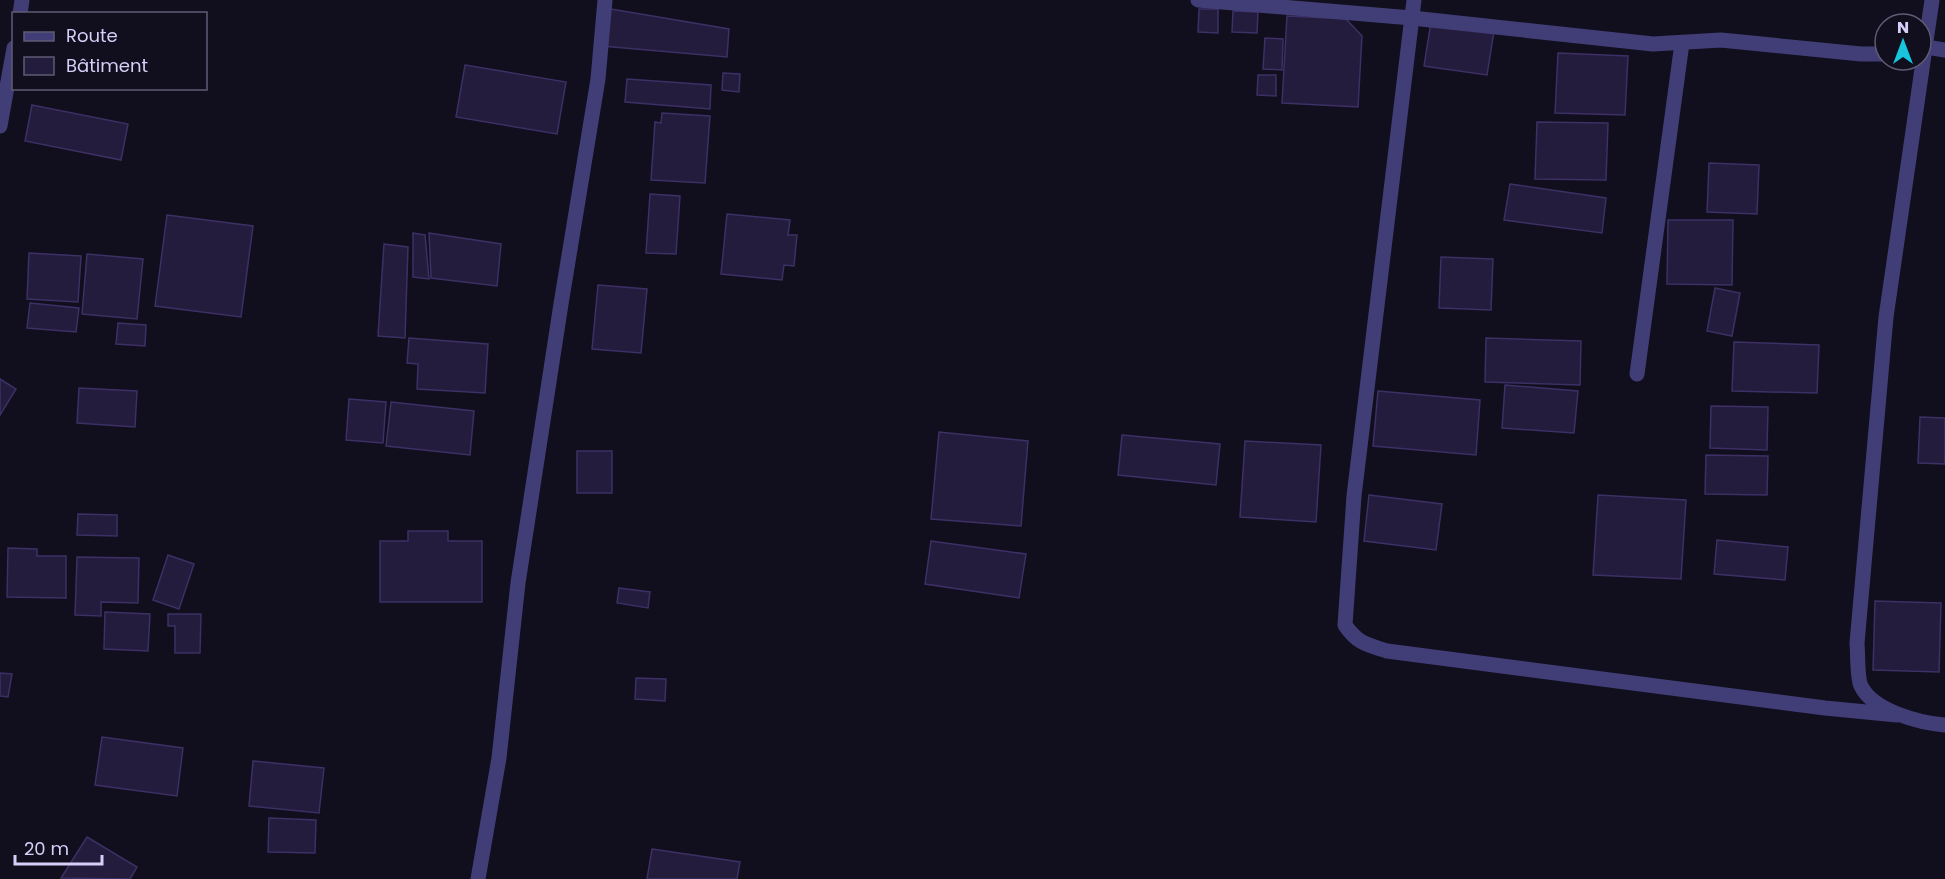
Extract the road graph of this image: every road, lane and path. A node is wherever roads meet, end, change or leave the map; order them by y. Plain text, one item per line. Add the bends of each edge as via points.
1 (605, 0) edge
2 (1198, 0) edge
3 (1414, 0) edge
4 (1412, 18) junction
5 (1682, 43) junction
6 (1873, 54) edge
7 (12, 59) edge
8 (1920, 72) edge
9 (0, 126) edge
10 (1637, 374) dead end
11 (1897, 715) junction
12 (1945, 726) edge
13 (478, 879) edge

1 - 13 street via 598,79 518,583 499,758
2 - 4 street
3 - 4 street
4 - 5 street via 1653,44
4 - 11 street via 1354,496 1345,625 1353,637 1387,651
5 - 6 street via 1720,40
5 - 10 street
7 - 9 street
8 - 11 street via 1886,317 1857,643 1861,686 1876,703
11 - 12 street

